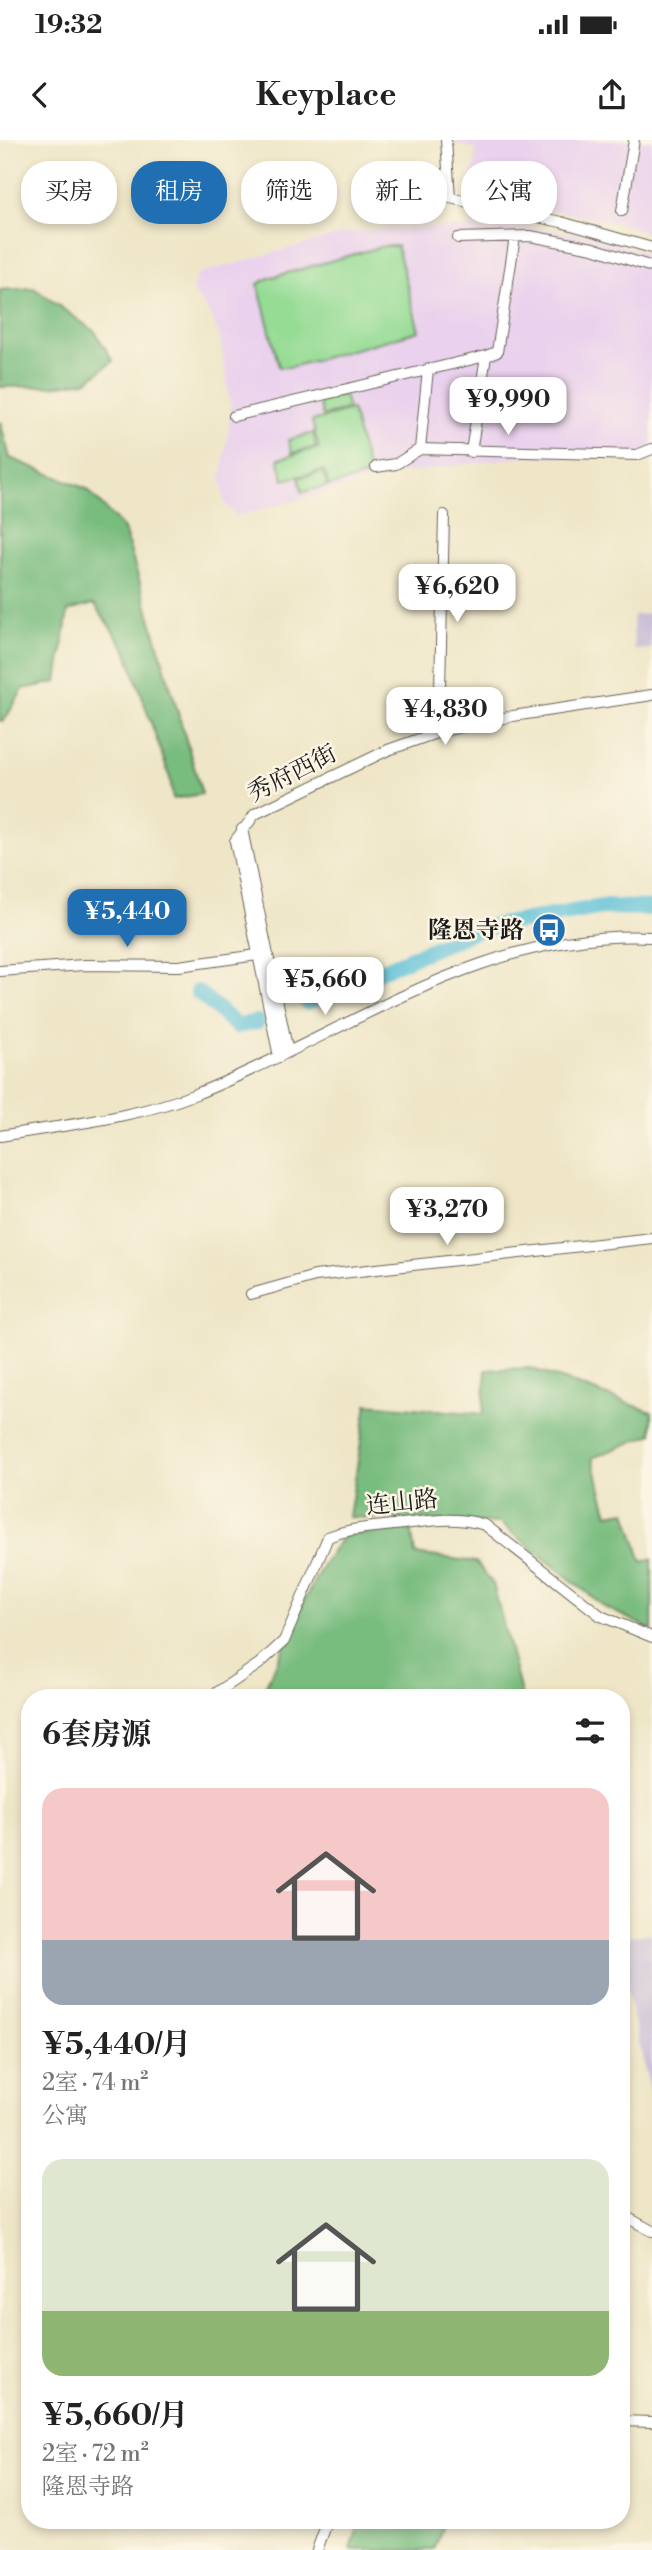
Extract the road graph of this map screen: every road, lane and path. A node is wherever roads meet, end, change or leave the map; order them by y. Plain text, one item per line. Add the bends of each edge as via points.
1 (446, 140) edge
2 (635, 140) edge
3 (622, 211) dead end
4 (514, 237) junction
5 (458, 238) dead end
6 (652, 248) edge
7 (652, 267) edge
8 (486, 356) junction
9 (428, 369) junction
10 (234, 416) dead end
11 (420, 449) junction
12 (652, 449) edge
13 (471, 452) junction
14 (376, 467) dead end
15 (444, 515) dead end
16 (652, 695) edge
17 (439, 732) junction
18 (242, 829) junction
19 (652, 937) edge
20 (257, 955) junction
21 (0, 971) edge
22 (283, 1055) junction
23 (0, 1135) edge
24 (652, 1238) edge
25 (251, 1294) dead end
26 (652, 1637) edge
27 (222, 1689) edge
28 (630, 2219) edge
29 (652, 2231) edge
30 (630, 2421) edge
31 (652, 2422) edge
32 (325, 2529) edge
33 (317, 2550) edge

1 - 6 street via 447,192 458,203 561,222
2 - 3 street
4 - 5 street
4 - 7 street via 593,248
4 - 8 street via 497,352
8 - 9 street
8 - 13 street
9 - 10 street
9 - 11 street
11 - 13 street
11 - 14 street via 396,464
12 - 13 street via 637,455
15 - 17 street
16 - 17 street, 秀府西街
17 - 18 street, 秀府西街 via 344,770 256,814
18 - 20 street via 235,841
18 - 22 street
19 - 22 street via 549,944 491,958
20 - 21 street via 179,966 84,965
20 - 22 street
22 - 23 street via 180,1100 117,1116
24 - 25 street via 315,1276
26 - 27 street, 连山路 via 601,1616 485,1525 462,1518 367,1527 328,1537 284,1641
28 - 29 street
30 - 31 street
32 - 33 street

